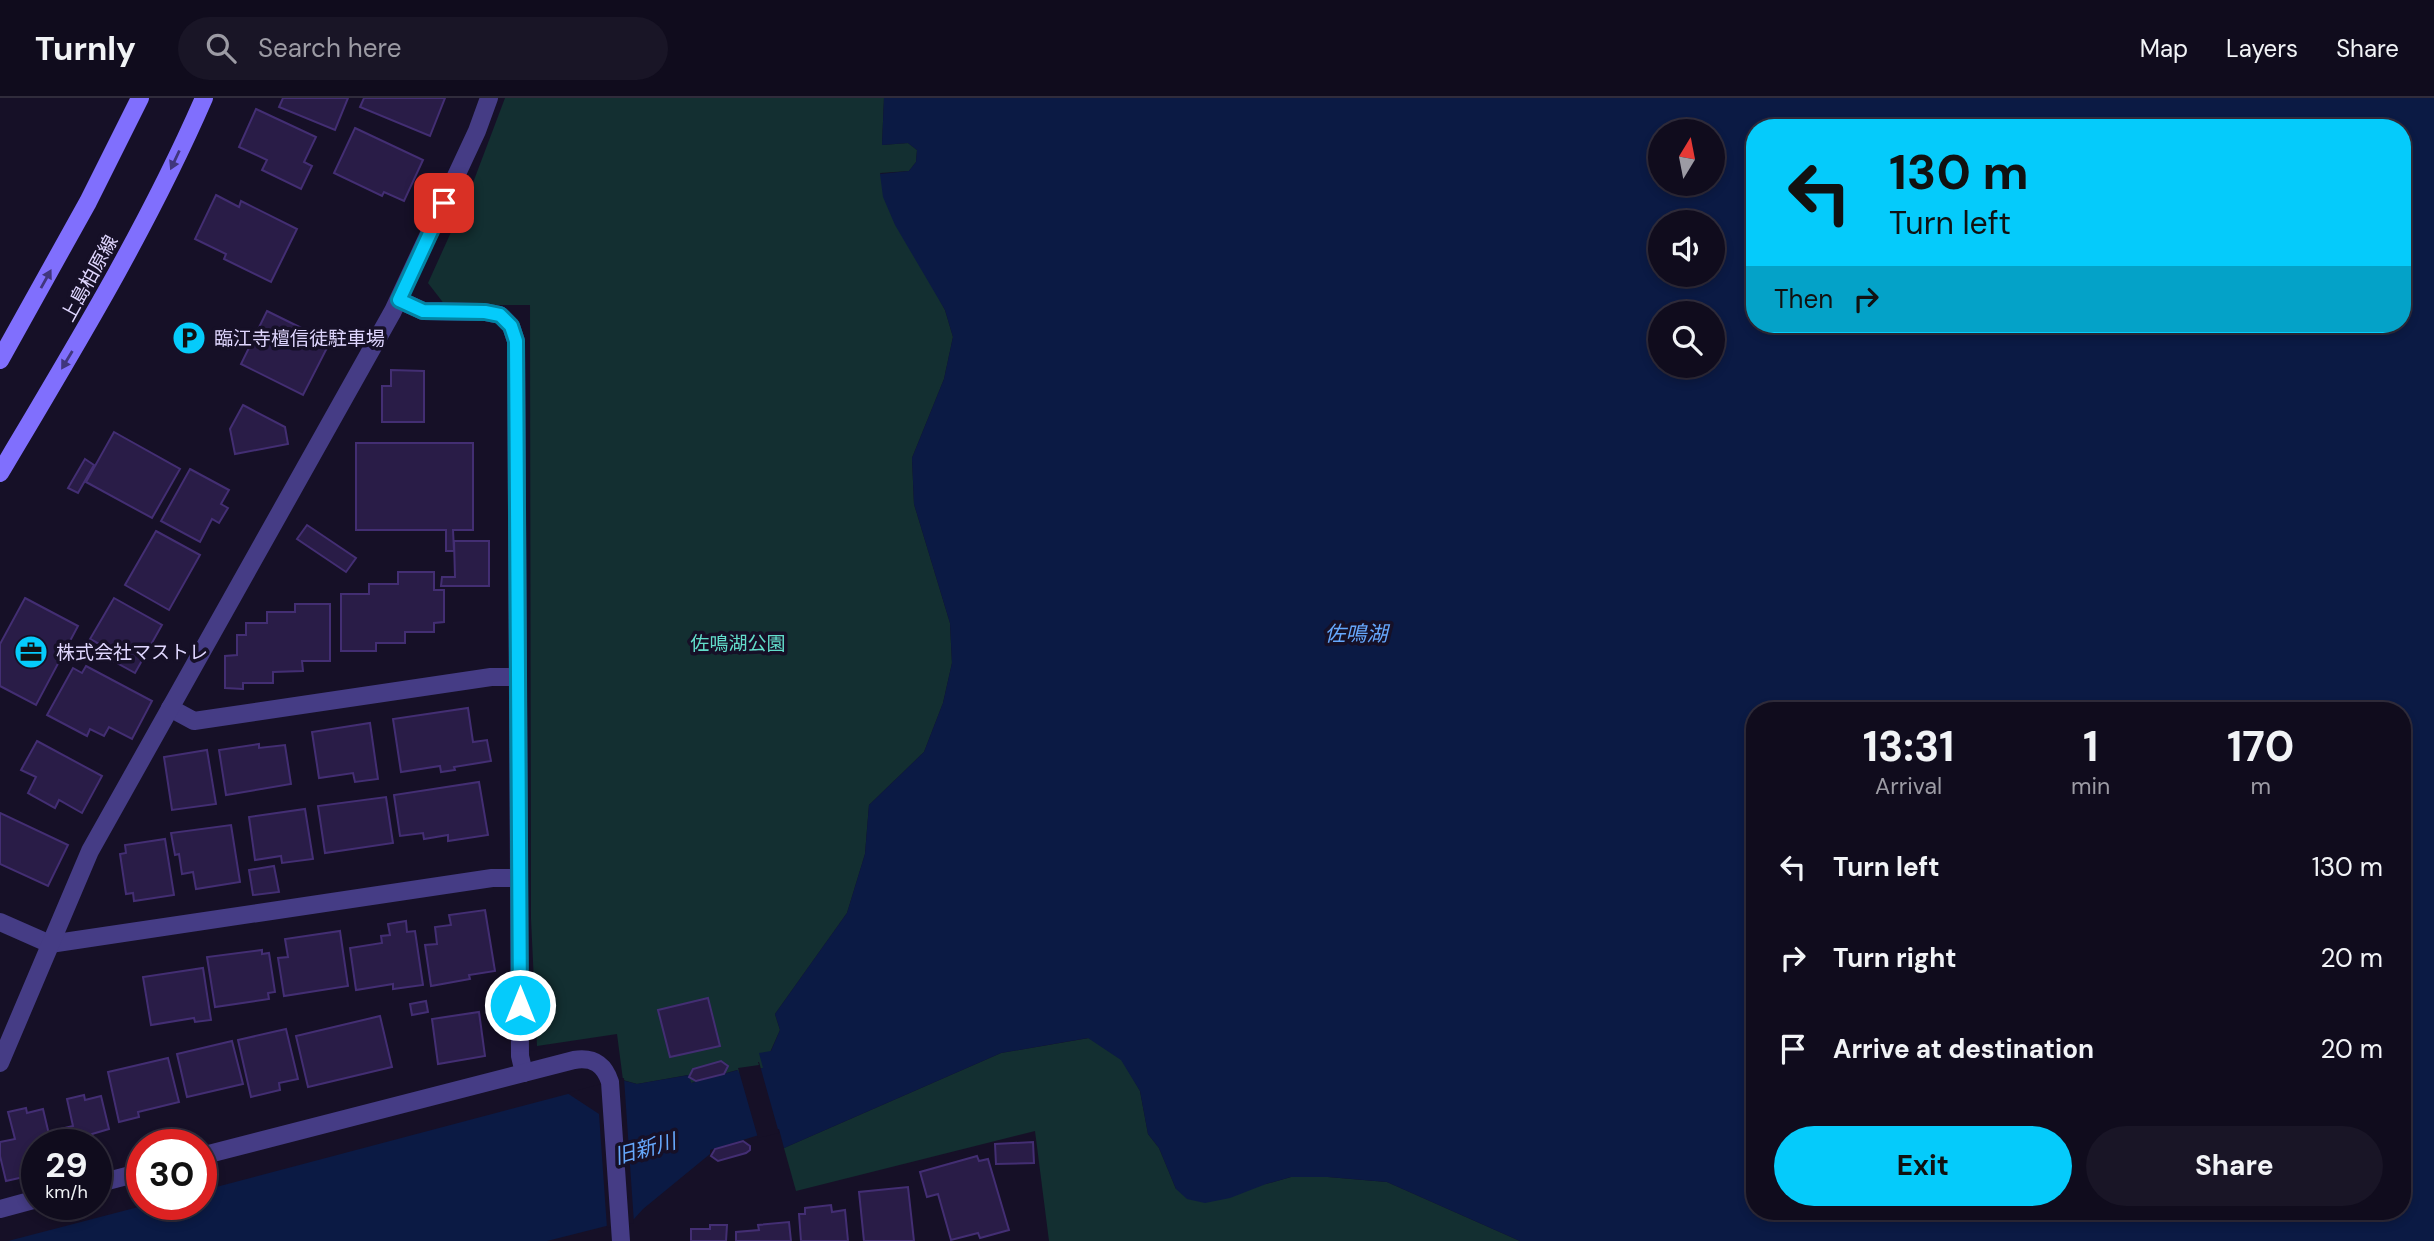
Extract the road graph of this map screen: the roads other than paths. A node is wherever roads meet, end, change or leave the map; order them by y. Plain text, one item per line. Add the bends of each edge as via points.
1 (140, 98) edge
2 (204, 98) edge
3 (489, 98) edge
4 (399, 300) junction
5 (0, 359) edge
6 (0, 473) edge
7 (518, 677) junction
8 (170, 708) junction
9 (519, 878) junction
10 (0, 922) edge
11 (50, 944) junction
12 (0, 1063) edge
13 (524, 1073) junction
14 (217, 1152) edge
15 (21, 1203) edge
16 (0, 1209) edge
17 (621, 1235) edge

5 -> 1 street, 上島柏原線
2 -> 6 street, 上島柏原線 via 119,269
3 - 4 street
4 - 7 street via 423,311 500,315 511,326 516,341
4 - 8 street
7 - 8 street via 491,677 194,721
7 - 9 street
8 - 11 street via 90,851
9 - 11 street via 492,878
9 - 13 street via 520,1056
10 - 11 street
11 - 12 street
13 - 14 street
13 - 17 street via 583,1058 601,1065 610,1082
15 - 16 street

